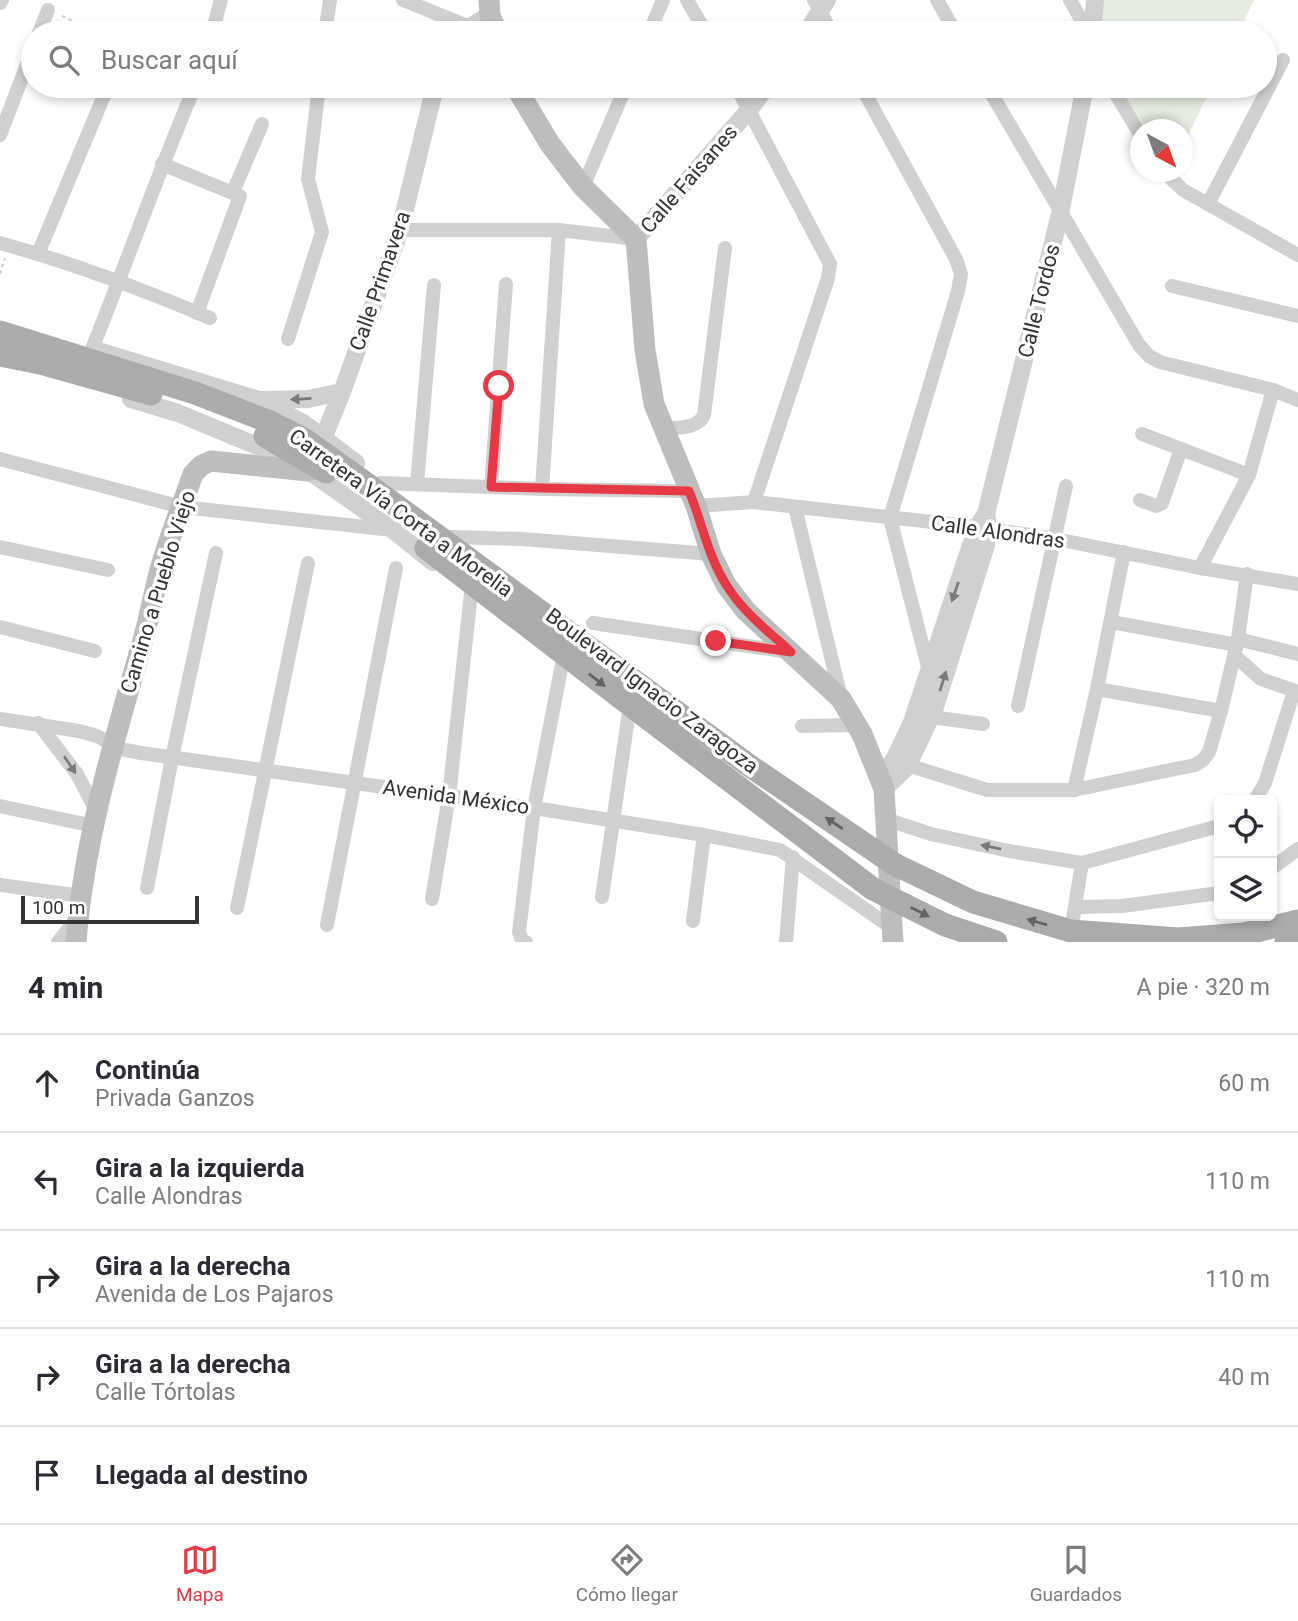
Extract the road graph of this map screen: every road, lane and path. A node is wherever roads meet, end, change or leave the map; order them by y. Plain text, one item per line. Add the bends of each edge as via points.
1 (221, 0) edge
2 (330, 0) edge
3 (403, 0) edge
4 (663, 0) edge
5 (687, 0) edge
6 (937, 0) edge
7 (1070, 0) edge
8 (1095, 0) edge
9 (821, 4) edge
10 (48, 10) joint
11 (44, 21) edge
12 (72, 21) edge
13 (215, 21) edge
14 (327, 21) edge
15 (448, 21) edge
16 (654, 21) edge
17 (699, 21) edge
18 (812, 21) edge
19 (827, 21) edge
20 (949, 21) edge
21 (1083, 21) edge
22 (1092, 21) edge
23 (1283, 60) dead end
24 (1277, 72) edge
25 (21, 80) edge
26 (103, 98) edge
27 (190, 98) edge
28 (318, 98) edge
29 (432, 98) edge
30 (522, 98) edge
31 (621, 98) edge
32 (742, 98) edge
33 (758, 98) edge
34 (868, 98) edge
35 (994, 98) edge
36 (1083, 98) edge
37 (1118, 98) edge
38 (1263, 98) edge
39 (749, 110) junction
40 (1131, 119) edge
41 (262, 124) dead end
42 (0, 135) edge
43 (162, 164) junction
44 (1174, 182) edge
45 (583, 187) junction
46 (237, 194) junction
47 (1208, 204) junction
48 (1060, 214) junction
49 (400, 230) junction
50 (559, 230) junction
51 (636, 239) junction
52 (5, 244) edge
53 (725, 248) dead end
54 (38, 254) junction
55 (1298, 256) edge
56 (0, 274) edge
57 (119, 282) junction
58 (506, 284) dead end
59 (434, 285) dead end
60 (1172, 286) dead end
61 (1298, 316) edge
62 (0, 330) edge
63 (288, 339) dead end
64 (92, 349) junction
65 (42, 354) junction
66 (0, 358) edge
67 (1273, 390) junction
68 (342, 392) junction
69 (259, 400) junction
70 (1298, 400) edge
71 (664, 429) junction
72 (1142, 434) dead end
73 (324, 438) junction
74 (1181, 449) junction
75 (0, 459) edge
76 (308, 471) junction
77 (1249, 475) junction
78 (380, 483) junction
79 (417, 484) junction
80 (1066, 486) dead end
81 (491, 487) junction
82 (542, 489) junction
83 (692, 498) junction
84 (1140, 500) dead end
85 (754, 502) junction
86 (182, 507) junction
87 (794, 507) junction
88 (890, 518) junction
89 (984, 524) junction
90 (393, 530) junction
91 (452, 537) junction
92 (1056, 539) junction
93 (0, 547) edge
94 (1124, 552) junction
95 (216, 553) dead end
96 (711, 554) junction
97 (308, 563) dead end
98 (396, 568) dead end
99 (1200, 568) junction
100 (108, 570) dead end
101 (1247, 574) junction
102 (1298, 584) edge
103 (471, 593) junction
104 (1111, 622) junction
105 (593, 623) dead end
106 (0, 627) edge
107 (550, 632) junction
108 (1237, 647) junction
109 (96, 650) dead end
110 (791, 652) junction
111 (564, 654) junction
112 (1298, 654) edge
113 (929, 671) junction
114 (1097, 688) junction
115 (1296, 692) edge
116 (841, 699) junction
117 (630, 705) junction
118 (1018, 706) dead end
119 (1221, 711) junction
120 (931, 717) junction
121 (0, 719) edge
122 (38, 723) junction
123 (983, 724) dead end
124 (856, 725) junction
125 (802, 726) dead end
126 (112, 746) junction
127 (172, 758) junction
128 (901, 763) junction
129 (266, 772) junction
130 (356, 783) junction
131 (881, 783) junction
132 (1074, 790) junction
133 (1258, 795) edge
134 (449, 796) junction
135 (0, 806) edge
136 (534, 808) junction
137 (95, 819) junction
138 (612, 820) junction
139 (886, 826) junction
140 (1214, 827) edge
141 (704, 835) junction
142 (1298, 849) edge
143 (793, 858) junction
144 (1082, 863) junction
145 (1277, 864) edge
146 (0, 885) edge
147 (146, 888) dead end
148 (1214, 894) edge
149 (602, 897) dead end
150 (432, 899) dead end
151 (79, 907) junction
152 (1076, 907) junction
153 (237, 908) dead end
154 (693, 921) dead end
155 (1298, 921) edge
156 (327, 925) dead end
157 (892, 928) edge
158 (1071, 931) junction
159 (1298, 939) edge
160 (1178, 940) edge
161 (524, 941) edge
162 (58, 942) edge
163 (75, 942) edge
164 (786, 942) edge
165 (996, 942) edge
166 (1286, 942) edge

1 - 13 street
2 - 14 street
3 - 15 street
4 - 16 street
5 - 17 street
6 - 20 street
7 - 21 street
8 - 22 street
9 - 18 street
9 - 19 street
10 - 11 street
10 - 12 path
23 - 24 street
25 - 42 street
26 - 54 street
27 - 43 street
28 - 63 street via 308,179 321,232
29 - 49 street, Calle Primavera
30 - 45 main road
31 - 45 street
32 - 39 street
33 - 39 street, Calle Faisanes
34 - 88 street via 961,274
35 - 48 street
36 - 48 street, Calle Tordos
37 - 40 street
38 - 47 street
39 - 51 street, Calle Faisanes
39 - 85 street via 830,264
41 - 46 street
43 - 46 street
43 - 57 street
44 - 47 street
45 - 51 main road
46 - 57 street via 204,315
47 - 55 street
48 - 67 street via 1149,356
48 - 89 street, Calle Tordos
49 - 50 street
49 - 68 street, Calle Primavera
50 - 51 street
50 - 82 street
51 - 71 main road via 645,350 654,404
52 - 54 street
52 - 56 path
53 - 71 street via 704,415 695,425
54 - 57 street
57 - 64 street
58 - 81 street
59 - 79 street
60 - 61 street
62 - 64 street, Boulevard Ignacio Zaragoza
62 - 65 main road, Carretera Vía Corta a Morelia
64 - 69 street, Boulevard Ignacio Zaragoza
65 - 66 main road, Carretera Vía Corta a Morelia
65 - 107 main road, Carretera Vía Corta a Morelia via 270,438 335,477 505,609
65 - 107 main road, Carretera Vía Corta a Morelia via 194,393 304,439 493,578
66 - 76 street, Boulevard Ignacio Zaragoza via 178,413
67 - 70 street
67 - 77 street
68 -> 69 street via 308,399
68 - 73 street, Calle Primavera
69 - 73 street, Boulevard Ignacio Zaragoza
71 - 83 main road
72 - 74 street
73 - 76 street, Calle Primavera
73 - 78 street, Boulevard Ignacio Zaragoza
74 - 77 street
74 - 84 street via 1161,503 1156,506
75 - 86 street
76 - 86 main road, Camino a Pueblo Viejo via 211,461 193,474
76 - 90 street, Boulevard Ignacio Zaragoza
77 - 99 street
78 - 79 street, Calle Alondras
78 - 91 street, Boulevard Ignacio Zaragoza
79 - 81 street, Calle Alondras
80 - 92 street
81 - 82 street, Calle Alondras
82 - 83 street, Calle Alondras
83 - 85 street, Calle Alondras
83 - 96 main road
85 - 87 street, Calle Alondras
86 - 90 street
86 - 126 main road, Camino a Pueblo Viejo
87 - 88 street, Calle Alondras
87 - 116 street
88 - 89 street, Calle Alondras
88 - 113 street
89 - 92 street, Calle Alondras
89 -> 113 street, Calle Tordos
120 -> 89 street, Calle Tordos via 986,545
90 - 103 street, Boulevard Ignacio Zaragoza
91 - 96 street
91 - 107 street, Boulevard Ignacio Zaragoza via 536,603
92 - 94 street, Calle Alondras
92 - 118 street
93 - 100 street
94 - 99 street, Calle Alondras
94 - 104 street
95 - 127 street
96 - 110 main road via 746,611
97 - 129 street
98 - 130 street
99 - 101 street, Calle Alondras
101 - 102 street, Calle Alondras
101 - 108 street
103 - 107 street, Boulevard Ignacio Zaragoza via 515,626
103 - 134 street
104 - 108 street
104 - 114 street
105 - 110 street
106 - 109 street
107 - 111 main road, Boulevard Ignacio Zaragoza
158 -> 107 main road, Boulevard Ignacio Zaragoza via 973,902 894,864
108 - 112 street
108 - 115 street via 1261,679
108 - 119 street
110 - 116 main road
111 -> 117 main road, Boulevard Ignacio Zaragoza
111 - 136 street
113 - 128 street, Calle Tordos
114 - 119 street
114 - 132 street
115 - 133 street
116 - 124 main road
117 - 138 street
117 -> 165 main road, Boulevard Ignacio Zaragoza via 873,889 945,925
119 - 132 street via 1209,752 1195,765
120 - 123 street
120 - 128 street, Calle Tordos
121 - 122 street, Avenida México
122 - 126 street, Avenida México via 97,736
122 -> 137 street via 76,774
124 - 125 street
124 - 131 main road
126 - 127 street, Avenida México
126 - 137 main road, Camino a Pueblo Viejo
127 - 129 street, Avenida México
127 - 147 street
128 - 131 street, Calle Tordos
128 - 132 street via 987,790
129 - 130 street, Avenida México
129 - 153 street
130 - 134 street, Avenida México
130 - 156 street
131 - 139 main road
134 - 136 street, Avenida México
134 - 150 street
135 - 137 street
136 - 138 street, Avenida México
136 - 161 street via 519,932
137 - 151 main road, Camino a Pueblo Viejo
138 - 141 street, Avenida México
138 - 149 street
144 -> 139 street
139 - 157 main road
140 - 144 street
141 - 143 street, Avenida México via 780,850
141 - 154 street
142 - 145 street
143 - 157 street, Avenida México
143 - 164 street
144 - 152 street
146 - 151 street
148 - 152 street
151 - 162 street
151 - 163 main road, Camino a Pueblo Viejo
152 - 158 street
155 - 160 main road, Boulevard Ignacio Zaragoza via 1244,934
158 - 160 main road, Boulevard Ignacio Zaragoza
159 - 166 main road

